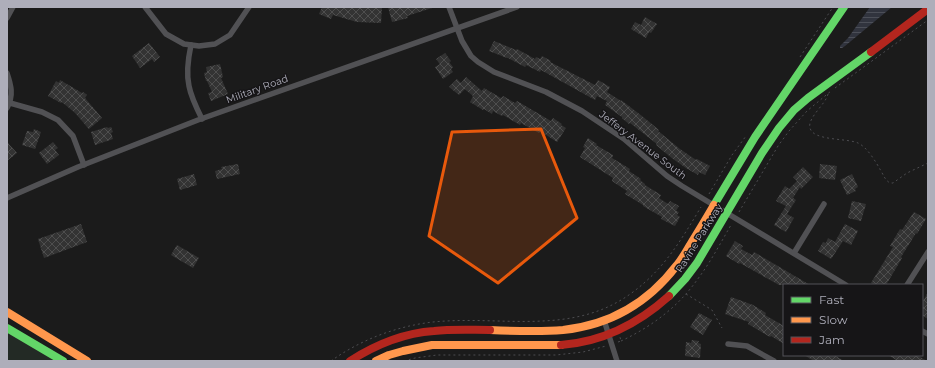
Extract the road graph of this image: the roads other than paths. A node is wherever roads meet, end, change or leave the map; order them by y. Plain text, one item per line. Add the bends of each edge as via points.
1 (13, 7) edge
2 (145, 7) edge
3 (249, 7) edge
4 (449, 7) edge
5 (517, 7) edge
6 (844, 7) edge
7 (928, 9) edge
8 (7, 18) edge
9 (456, 28) junction
10 (191, 45) junction
11 (7, 73) edge
12 (8, 105) edge
13 (202, 119) junction
14 (84, 165) junction
15 (7, 198) edge
16 (824, 204) dead end
17 (714, 206) junction
18 (727, 213) junction
19 (928, 252) edge
20 (794, 253) junction
21 (844, 284) edge
22 (908, 284) edge
23 (7, 312) edge
24 (604, 320) junction
25 (7, 328) edge
26 (609, 334) junction
27 (728, 344) dead end
28 (63, 361) edge
29 (87, 361) edge
30 (350, 361) edge
31 (376, 361) edge
32 (617, 361) edge
33 (774, 361) edge

1 - 8 street
2 - 10 street via 166,34
3 - 10 street via 230,35 215,44
4 - 9 street, Jeffery Avenue South
5 - 9 street, Military Road
6 - 17 street, Ravine Parkway via 755,137
7 - 18 street, Ravine Parkway via 794,110 772,138
9 - 13 street, Military Road
9 - 17 street, Jeffery Avenue South via 471,56 484,66 582,110 624,139 667,176
10 - 13 street via 187,73 189,86
11 - 12 street via 11,86
12 - 14 street via 42,112 58,120 73,136
13 - 14 street, Military Road
14 - 15 street, Military Road
16 - 20 street
17 - 18 street, Jeffery Avenue South
17 - 24 street, Ravine Parkway via 678,264 663,283 634,305
18 - 20 street, Jeffery Avenue South
18 - 26 street, Ravine Parkway via 696,263 664,302 648,314
19 - 22 street
20 - 21 street, Jeffery Avenue South
23 - 29 street
24 - 26 street
24 - 30 street, Ravine Parkway via 588,326 553,330 430,331 391,340
25 - 28 street
26 - 31 street, Ravine Parkway via 559,345 419,347
26 - 32 street
27 - 33 street via 747,346

